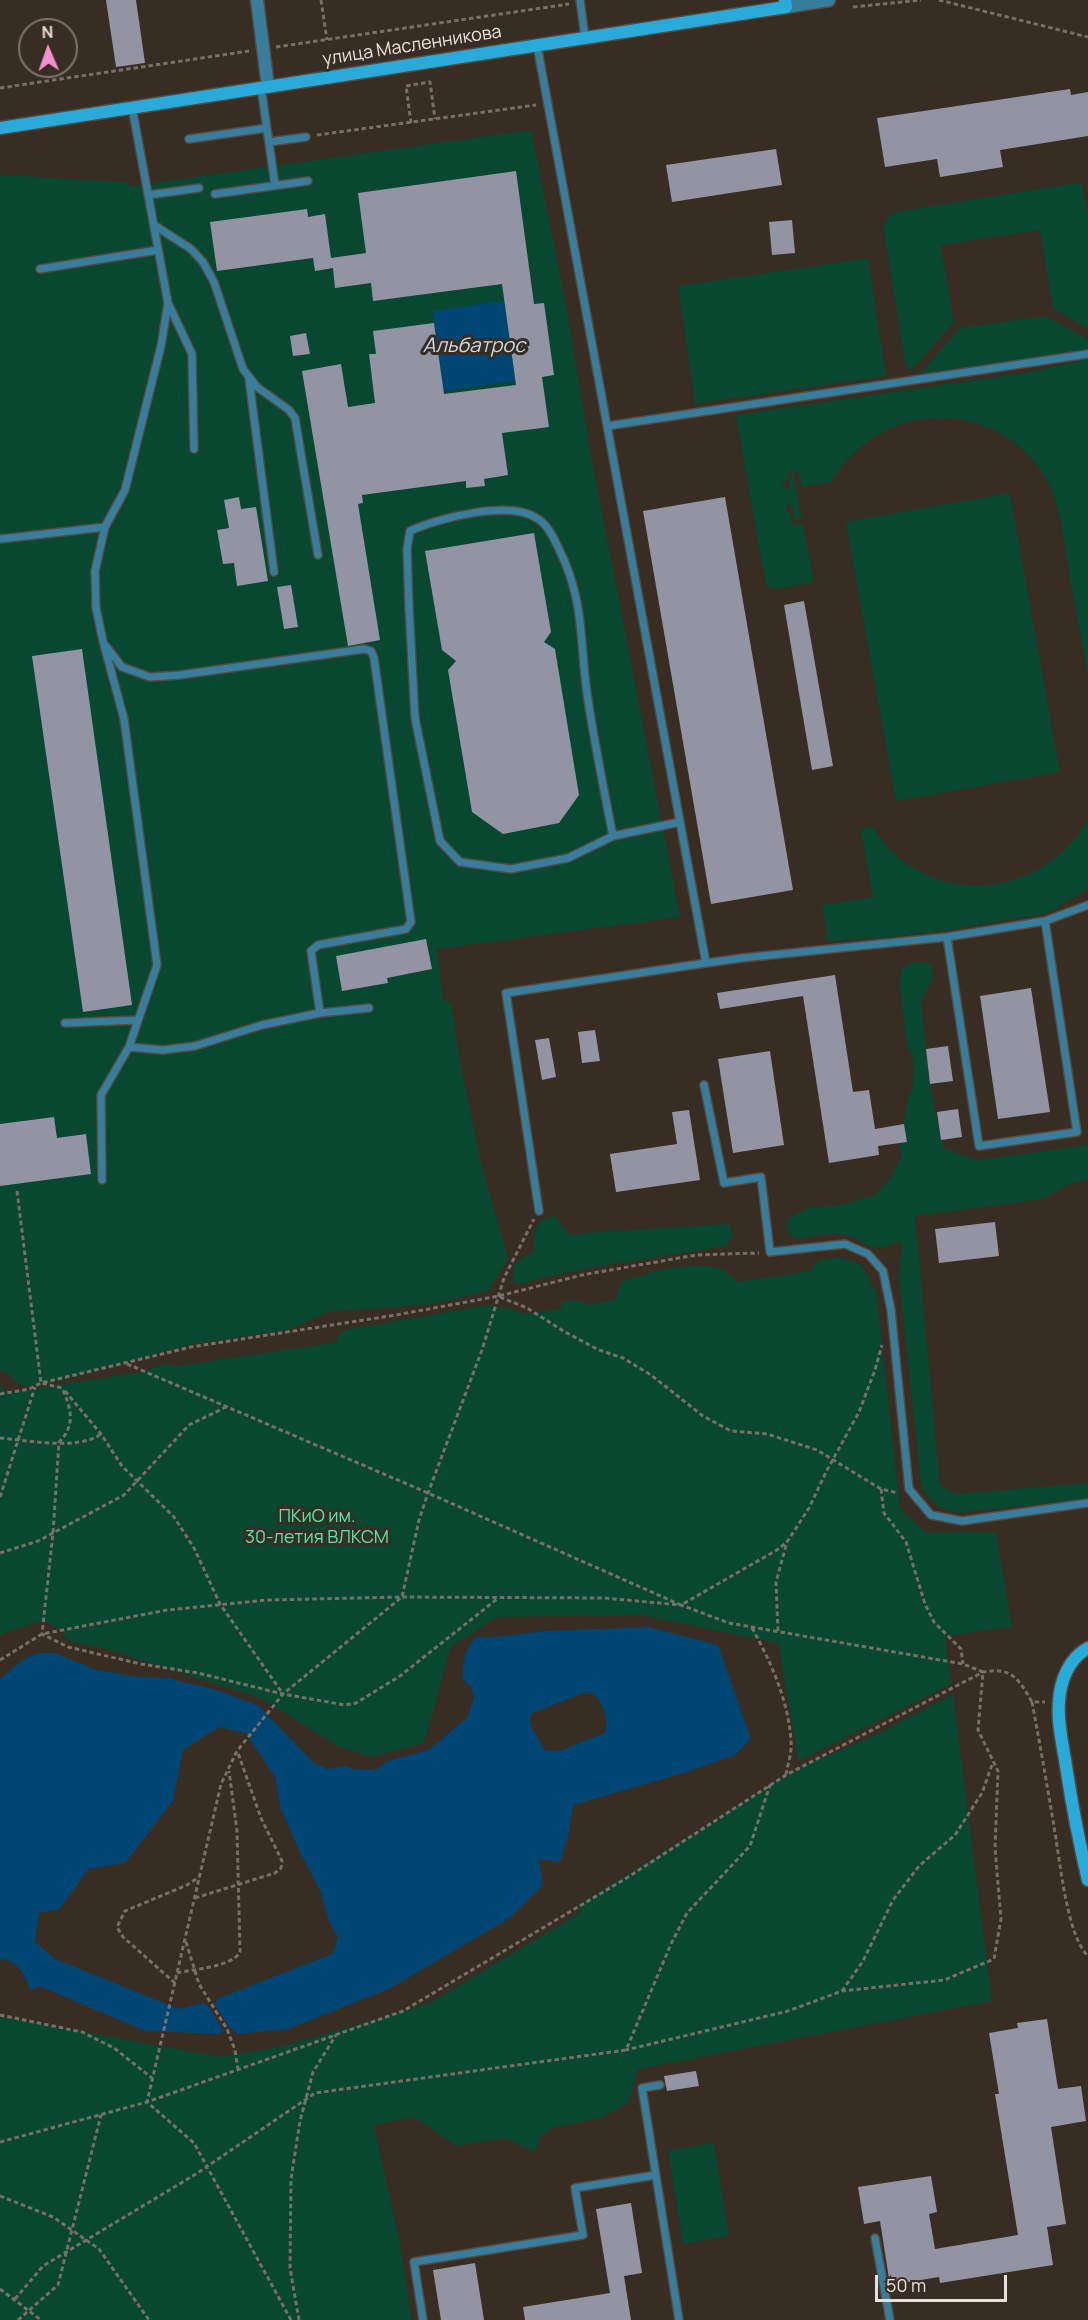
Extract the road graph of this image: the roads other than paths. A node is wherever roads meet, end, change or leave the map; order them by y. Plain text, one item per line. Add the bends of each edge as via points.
1 (257, 0) edge
2 (829, 0) edge
3 (580, 1) edge
4 (786, 3) edge
5 (585, 38) junction
6 (537, 45) junction
7 (265, 87) junction
8 (132, 107) junction
9 (0, 128) edge
10 (267, 128) junction
11 (306, 137) road end
12 (189, 139) dead end
13 (269, 142) junction
14 (308, 181) dead end
15 (275, 185) junction
16 (199, 188) dead end
17 (215, 194) dead end
18 (148, 195) junction
19 (154, 225) junction
20 (158, 250) junction
21 (40, 269) dead end
22 (168, 303) junction
23 (1088, 354) edge
24 (249, 379) junction
25 (607, 426) junction
26 (194, 449) dead end
27 (105, 527) junction
28 (0, 539) edge
29 (318, 555) dead end
30 (274, 572) dead end
31 (103, 641) junction
32 (680, 822) junction
33 (613, 836) junction
34 (1088, 905) edge
35 (1045, 921) junction
36 (947, 937) junction
37 (706, 963) junction
38 (369, 1008) dead end
39 (320, 1013) junction
40 (138, 1020) junction
41 (65, 1023) dead end
42 (129, 1047) junction
43 (704, 1084) dead end
44 (102, 1180) dead end
45 (539, 1211) road end
46 (1088, 1503) edge
47 (1088, 1648) edge
48 (1088, 1880) edge
49 (660, 2085) dead end
50 (656, 2175) junction
51 (875, 2238) dead end
52 (423, 2320) edge
53 (679, 2320) edge
54 (890, 2320) edge

1 - 7 street
2 - 4 street, улица Масленникова
3 - 5 lane
4 - 5 main road, улица Масленникова
5 - 6 main road, улица Масленникова
6 - 7 main road, улица Масленникова
6 - 25 lane
7 - 8 main road, улица Масленникова
7 - 10 lane
8 - 9 main road, улица Масленникова
8 - 18 lane
10 - 12 lane
10 - 13 lane
11 - 13 lane
13 - 15 lane
14 - 15 lane
15 - 17 lane
16 - 18 lane
18 - 19 lane
19 - 20 lane
19 - 24 lane via 191,249 203,262
20 - 21 lane
20 - 22 lane
22 - 26 lane via 192,354
22 - 27 lane via 161,346 124,490
23 - 25 lane
24 - 29 lane via 295,418
24 - 30 lane
25 - 32 lane
27 - 28 lane
27 - 31 lane via 95,571 96,608
31 - 39 lane via 122,667 150,677 371,651 411,922 406,929 318,945 311,951
31 - 40 lane via 124,719 157,965
32 - 33 lane
32 - 37 lane
33 - 33 lane via 587,698 582,625 574,587 551,534 538,518 515,511 479,512 430,522 410,531 407,549 415,718 440,841 460,862 511,869 567,858
34 - 35 lane
35 - 36 lane
35 - 36 lane via 1077,1131 979,1146
36 - 37 lane
37 - 45 lane via 506,993
38 - 39 lane
39 - 42 lane via 262,1025 195,1046 163,1050
40 - 41 lane
40 - 42 lane
42 - 44 lane via 101,1095
43 - 46 lane via 724,1182 761,1177 770,1252 845,1244 868,1254 884,1270 909,1489 931,1515 962,1521
47 - 48 main road via 1080,1652 1064,1674 1059,1702 1059,1726
49 - 50 lane via 642,2088
50 - 52 lane via 575,2188 583,2235 414,2262
50 - 53 lane
51 - 54 lane

